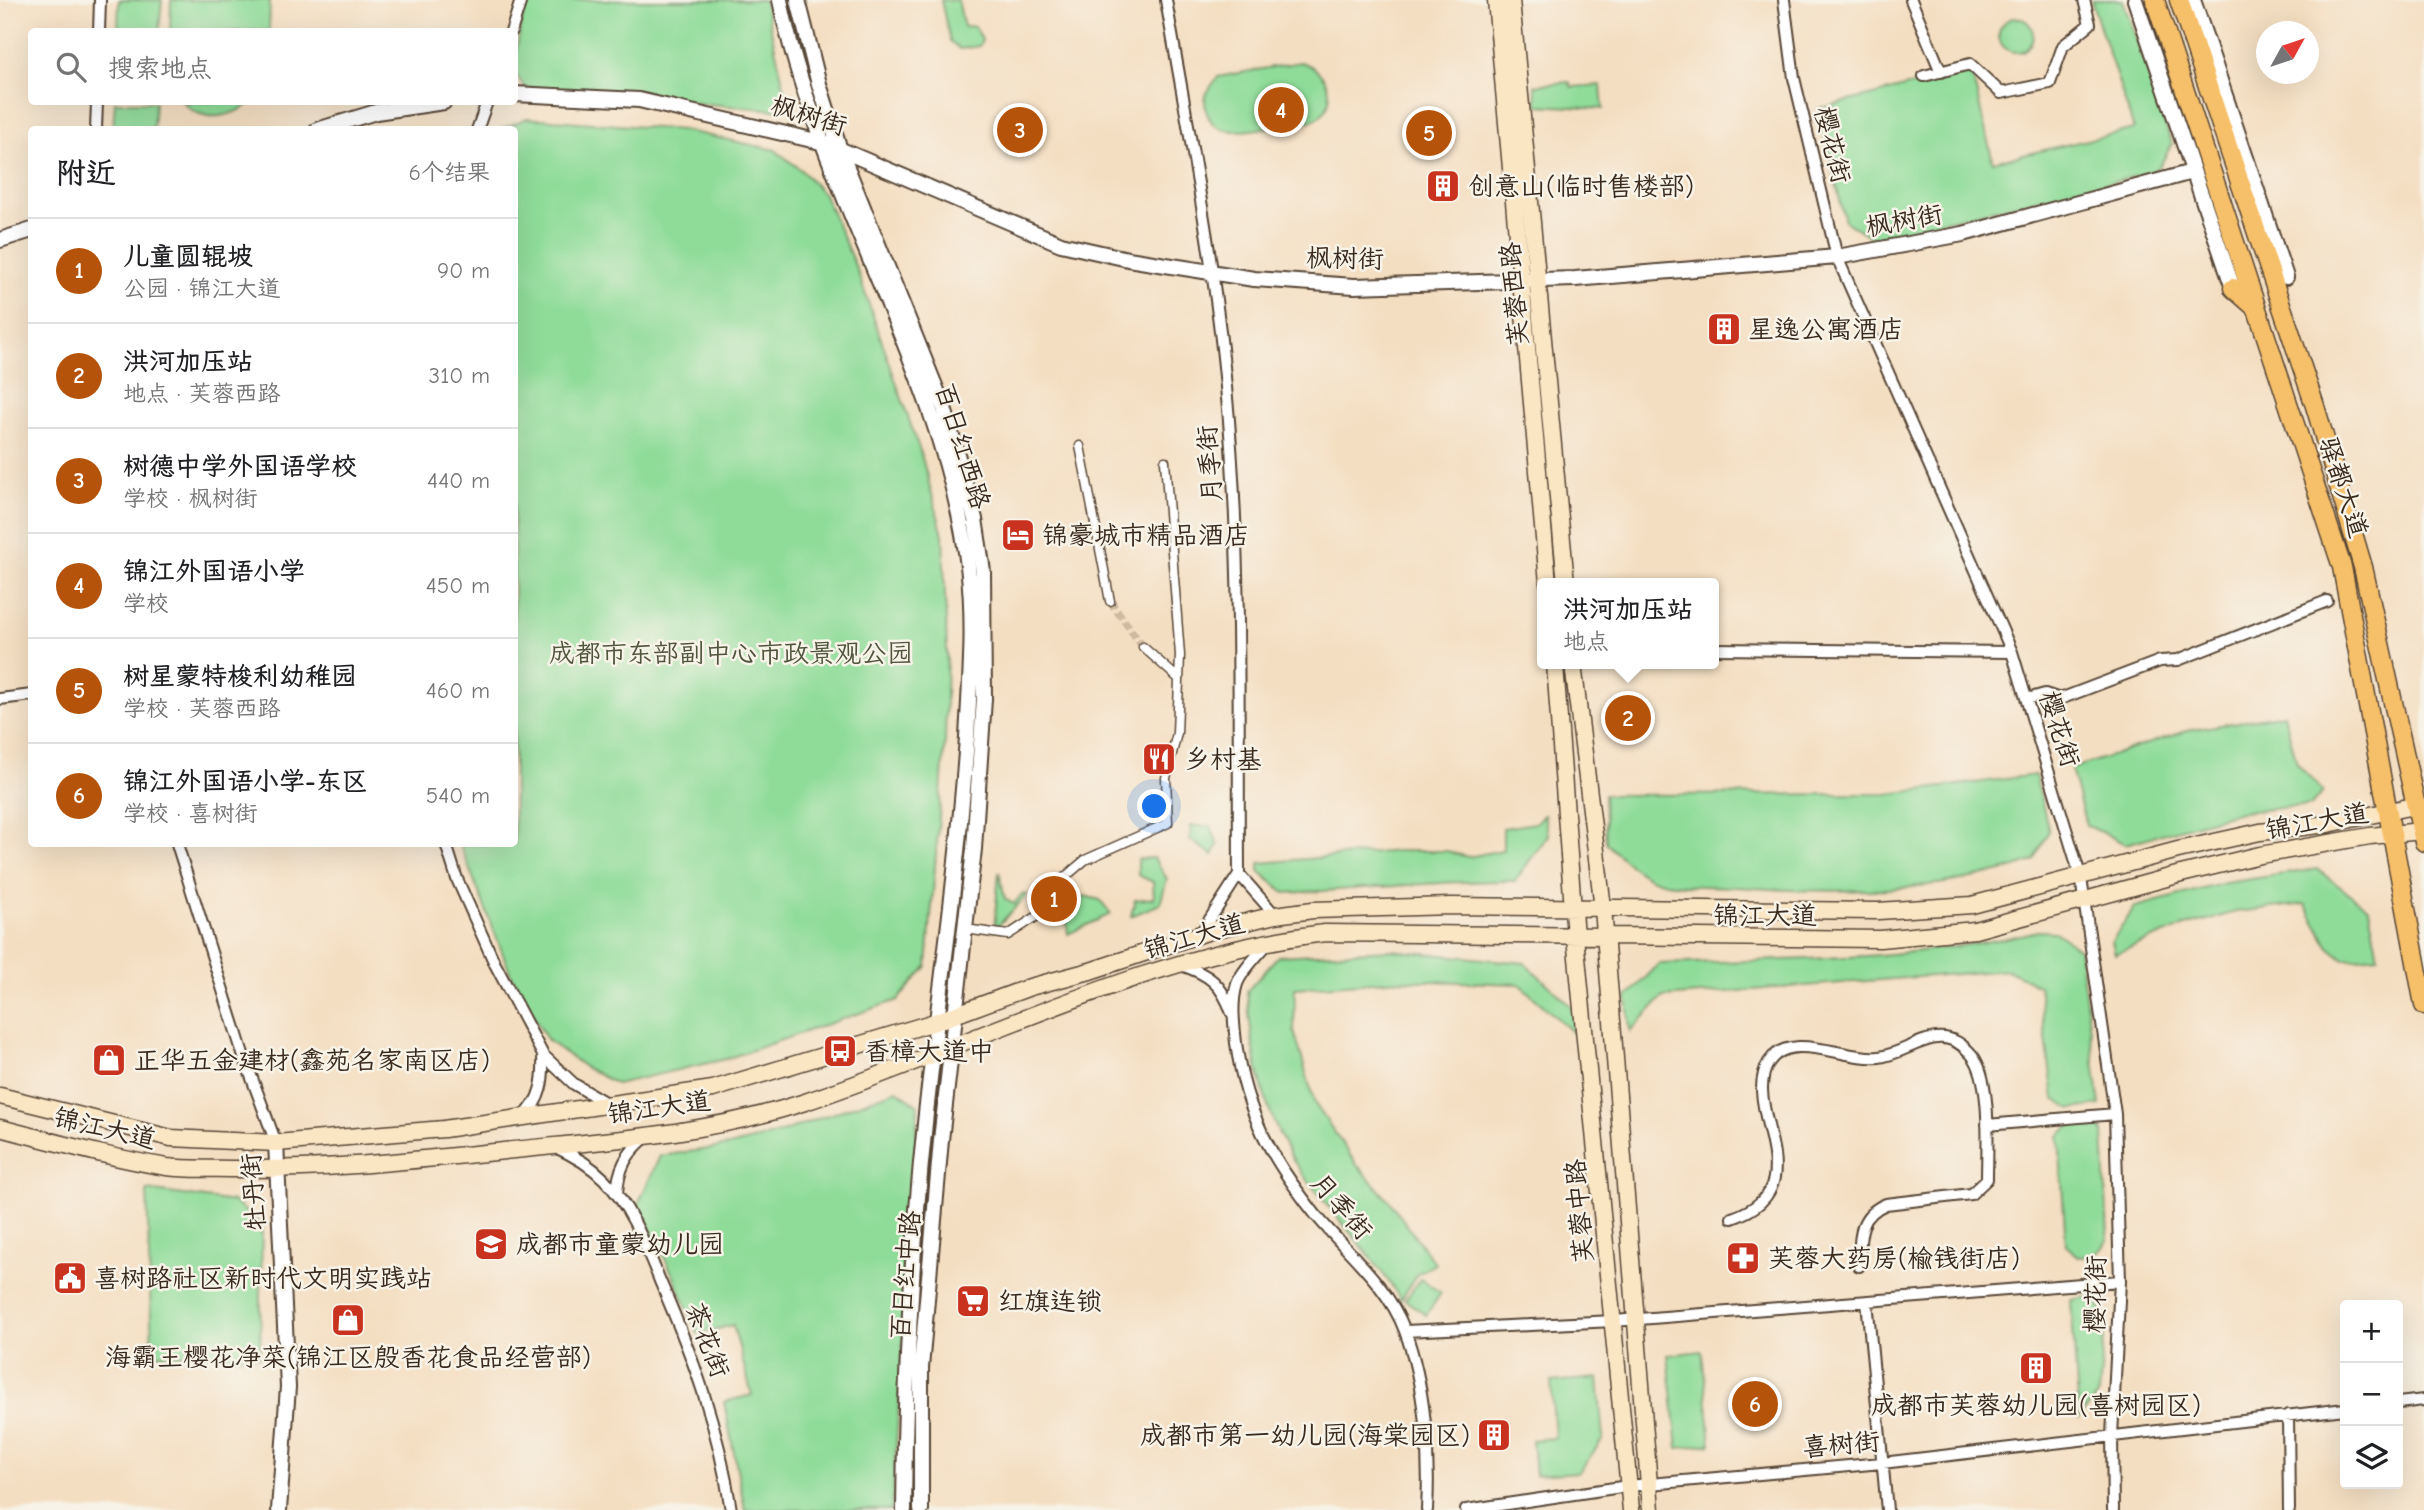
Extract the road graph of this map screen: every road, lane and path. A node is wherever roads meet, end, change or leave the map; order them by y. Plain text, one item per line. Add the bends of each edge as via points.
1 (100, 0) edge
2 (521, 0) edge
3 (780, 0) edge
4 (798, 0) edge
5 (1166, 0) edge
6 (1496, 0) edge
7 (1511, 0) edge
8 (1784, 0) edge
9 (1911, 0) edge
10 (2084, 0) edge
11 (2135, 0) edge
12 (2155, 0) edge
13 (2179, 0) edge
14 (2193, 0) edge
15 (99, 28) edge
16 (512, 28) edge
17 (1941, 72) junction
18 (1924, 76) dead end
19 (518, 93) edge
20 (97, 105) edge
21 (425, 105) edge
22 (486, 105) edge
23 (96, 126) edge
24 (331, 126) edge
25 (478, 126) edge
26 (825, 143) junction
27 (841, 150) junction
28 (2192, 172) junction
29 (28, 231) edge
30 (0, 240) edge
31 (1837, 257) junction
32 (1213, 272) junction
33 (2286, 277) joint
34 (1520, 279) junction
35 (1537, 279) junction
36 (2233, 288) joint
37 (2280, 300) junction
38 (2258, 310) junction
39 (1080, 446) dead end
40 (1165, 461) dead end
41 (1548, 578) edge
42 (1566, 578) edge
43 (1110, 601) tunnel mouth
44 (2327, 601) dead end
45 (1143, 647) tunnel mouth
46 (1719, 649) edge
47 (2012, 652) junction
48 (1555, 669) edge
49 (1574, 669) edge
50 (1179, 679) junction
51 (28, 696) edge
52 (0, 699) edge
53 (2027, 699) junction
54 (2421, 803) edge
55 (2387, 812) junction
56 (2392, 833) junction
57 (2423, 834) edge
58 (178, 847) edge
59 (447, 847) edge
60 (1239, 874) junction
61 (2081, 878) junction
62 (2086, 902) junction
63 (1573, 907) junction
64 (1603, 908) junction
65 (1275, 915) junction
66 (965, 929) junction
67 (1200, 934) junction
68 (1574, 937) junction
69 (1605, 938) junction
70 (1271, 940) junction
71 (1178, 964) junction
72 (2424, 1005) edge
73 (956, 1014) junction
74 (1233, 1015) junction
75 (938, 1021) junction
76 (953, 1046) junction
77 (933, 1054) junction
78 (543, 1055) junction
79 (0, 1096) edge
80 (619, 1103) junction
81 (2115, 1114) junction
82 (518, 1119) junction
83 (1987, 1125) junction
84 (0, 1128) edge
85 (649, 1135) junction
86 (276, 1143) junction
87 (553, 1146) junction
88 (277, 1169) junction
89 (617, 1194) junction
90 (1731, 1218) dead end
91 (1859, 1266) dead end
92 (2120, 1281) junction
93 (1867, 1301) junction
94 (1635, 1320) junction
95 (1614, 1321) junction
96 (1405, 1331) junction
97 (2424, 1400) edge
98 (2403, 1402) edge
99 (2340, 1410) edge
100 (2288, 1415) junction
101 (2112, 1436) junction
102 (1882, 1463) junction
103 (1648, 1484) junction
104 (1628, 1486) junction
105 (279, 1510) edge
106 (732, 1510) edge
107 (904, 1510) edge
108 (921, 1510) edge
109 (1427, 1510) edge
110 (1466, 1510) edge
111 (1631, 1510) edge
112 (1651, 1510) edge
113 (1887, 1510) edge
114 (2113, 1510) edge
115 (2289, 1510) edge

1 - 15 street
2 - 16 street
3 - 26 street, 百日红西路
4 - 27 street, 百日红西路
5 - 32 street, 月季街
6 - 34 main road, 芙蓉西路
7 - 35 main road, 芙蓉西路
8 - 31 street, 樱花街 via 1794,78
9 - 17 street
10 - 17 street via 2090,24 2063,46 2050,83 2001,93 1975,65
11 - 28 street
12 - 38 main road, 驿都大道
13 - 37 main road, 驿都大道
14 - 33 street
17 - 18 street
19 - 26 street, 枫树街 via 639,100
20 - 23 street
21 - 24 street
22 - 25 street
26 - 27 street, 枫树街
26 - 75 street, 百日红西路 via 930,413 961,522 968,572 969,698 960,848
27 - 32 street, 枫树街 via 1061,244
27 - 66 street, 百日红西路 via 944,408 975,519 983,570 984,699
28 - 31 street, 枫树街 via 1963,234
28 - 36 street
29 - 30 street
31 - 35 street, 枫树街
31 - 47 street, 樱花街
32 - 34 street, 枫树街 via 1354,286
32 - 60 street, 月季街 via 1236,520
33 - 37 main road
34 - 35 street, 枫树街
34 - 41 main road, 芙蓉西路
35 - 42 main road, 芙蓉西路
36 - 38 main road
37 - 54 main road, 驿都大道 via 2363,567
38 - 55 main road, 驿都大道 via 2342,567
39 - 43 street
40 - 50 street
44 - 53 street via 2178,660 2160,662 2060,699 2045,694
45 - 50 street
46 - 47 street
47 - 53 street, 樱花街
48 - 63 main road
49 - 64 main road
50 - 66 street via 1177,733 1166,778 1168,823 1085,860 1058,883 1039,915 1008,935
51 - 52 street
53 - 61 street, 樱花街
54 - 55 main road, 锦江大道
54 - 57 main road, 驿都大道
55 - 56 main road, 驿都大道
55 - 61 main road, 锦江大道 via 2248,834
56 - 57 main road, 锦江大道
56 - 62 main road, 锦江大道 via 2260,855
56 - 72 main road, 驿都大道
58 - 86 street, 牡丹街
59 - 78 street via 495,964
60 - 65 street
60 - 67 street
61 - 62 street, 樱花街
61 - 64 main road, 锦江大道 via 1959,906 1878,911
62 - 69 main road, 锦江大道 via 1975,930 1880,939
62 - 81 street, 樱花街
63 - 64 main road, 锦江大道
63 - 65 main road, 锦江大道 via 1451,906
63 - 68 main road, 芙蓉中路
64 - 69 main road, 芙蓉中路
65 - 67 main road, 锦江大道
66 - 73 street, 百日红西路
67 - 73 main road, 锦江大道
68 - 69 main road, 锦江大道
68 - 70 main road, 锦江大道 via 1325,933
68 - 95 main road, 芙蓉中路
69 - 94 main road, 芙蓉中路
70 - 71 main road, 锦江大道
70 - 74 street, 月季街 via 1237,983
71 - 74 street via 1214,980
71 - 76 main road, 锦江大道
73 - 75 main road, 锦江大道
73 - 76 street, 百日红西路
74 - 96 street, 月季街 via 1240,1069 1254,1120 1278,1164 1316,1215 1368,1271
75 - 77 street, 百日红西路
75 - 80 main road, 锦江大道 via 713,1088
76 - 77 main road, 锦江大道
76 - 108 street, 百日红中路 via 921,1368
77 - 85 main road, 锦江大道 via 803,1103 720,1124
77 - 107 street, 百日红中路 via 905,1386
78 - 80 street via 587,1094 603,1103
78 - 82 street via 540,1093 533,1108
79 - 86 main road, 锦江大道 via 171,1138
80 - 82 main road, 锦江大道
81 - 83 street
81 - 92 street, 樱花街
82 - 86 main road, 锦江大道
83 - 90 street via 1980,1068 1972,1055 1947,1039 1932,1038 1880,1057 1789,1047 1770,1059 1763,1079 1776,1174 1761,1203
83 - 91 street via 1987,1180 1981,1188 1960,1197 1876,1208 1859,1234
84 - 88 main road, 锦江大道 via 169,1167
85 - 87 main road, 锦江大道
85 - 89 street via 633,1147 623,1163
86 - 88 street, 牡丹街
87 - 88 main road, 锦江大道 via 348,1167
87 - 89 street, 茶花街 via 588,1165
88 - 105 street, 牡丹街 via 288,1387
89 - 106 street, 茶花街 via 645,1245 699,1371 723,1456
92 - 93 street
92 - 101 street, 樱花街
93 - 94 street
93 - 102 street
94 - 95 street
94 - 103 main road, 芙蓉中路
95 - 96 street
95 - 104 main road, 芙蓉中路
96 - 109 street, 月季街 via 1430,1460
97 - 98 street
99 - 100 street, 喜树街
100 - 101 street, 喜树街
100 - 115 street
101 - 102 street, 喜树街
101 - 114 street, 樱花街
102 - 103 street, 喜树街
102 - 113 street
103 - 104 street, 喜树街
103 - 112 main road, 芙蓉中路
104 - 110 street, 喜树街
104 - 111 main road, 芙蓉中路

